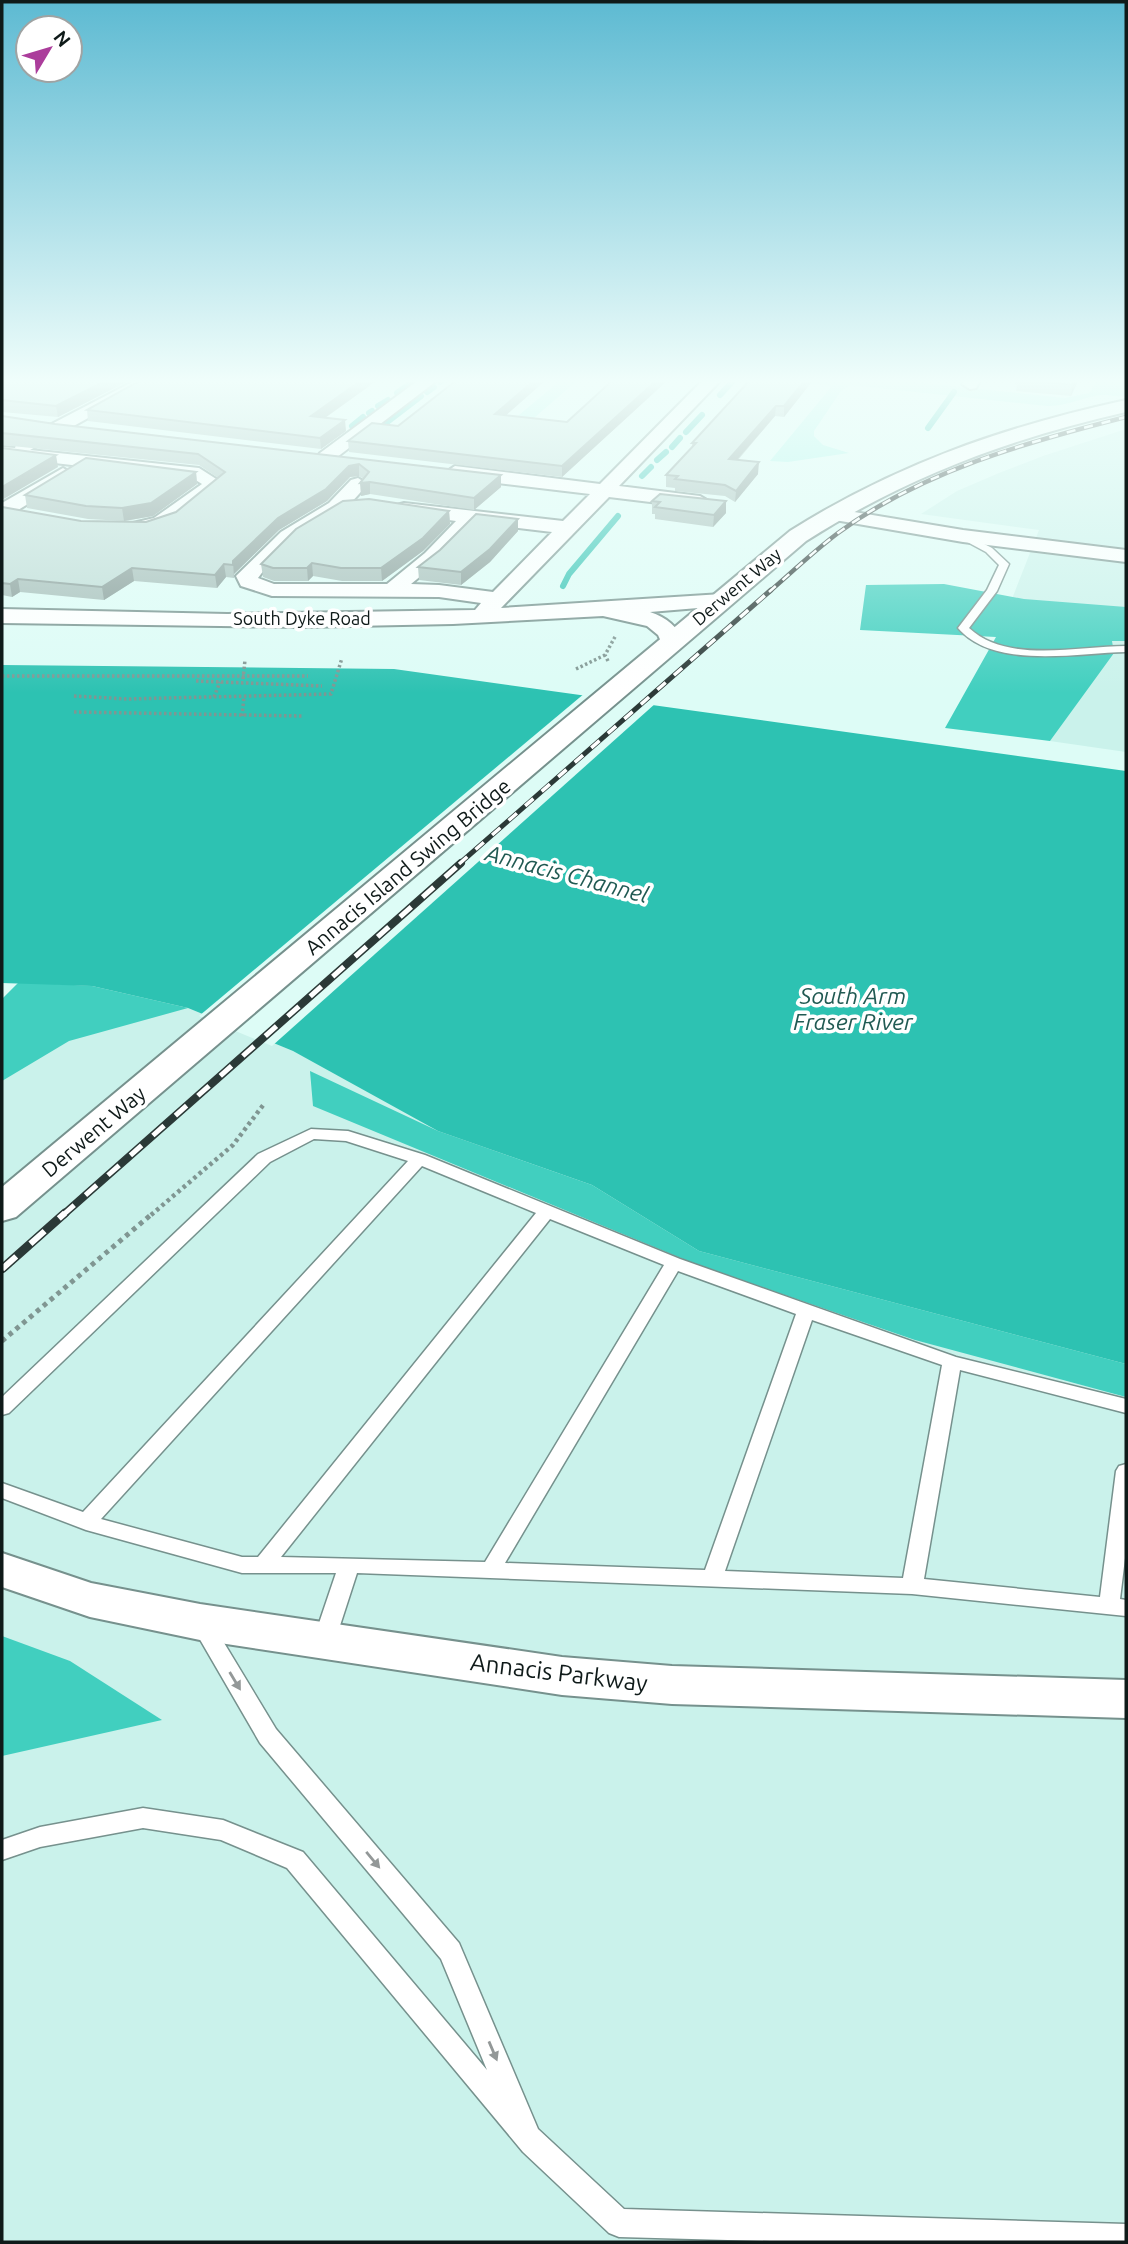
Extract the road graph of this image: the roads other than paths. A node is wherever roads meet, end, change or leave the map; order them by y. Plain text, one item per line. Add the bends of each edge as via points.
1 (47, 484) edge
2 (215, 484) edge
3 (358, 484) edge
4 (552, 484) edge
5 (611, 484) edge
6 (887, 484) edge
7 (605, 490) junction
8 (723, 505) edge
9 (337, 506) junction
10 (2, 511) edge
11 (830, 514) junction
12 (28, 516) edge
13 (470, 518) junction
14 (118, 528) edge
15 (568, 528) junction
16 (963, 536) junction
17 (1126, 556) edge
18 (390, 590) junction
19 (497, 599) junction
20 (722, 600) junction
21 (603, 609) junction
22 (2, 617) edge
23 (478, 618) junction
24 (671, 643) junction
25 (1126, 649) edge
26 (615, 666) joint
27 (186, 1055) joint
28 (419, 1159) junction
29 (2, 1208) edge
30 (546, 1212) junction
31 (674, 1263) junction
32 (806, 1311) junction
33 (952, 1362) junction
34 (1126, 1406) edge
35 (2, 1408) edge
36 (1126, 1471) edge
37 (2, 1490) edge
38 (86, 1522) junction
39 (262, 1565) junction
40 (349, 1565) junction
41 (2, 1570) edge
42 (490, 1571) junction
43 (712, 1579) junction
44 (912, 1586) junction
45 (1118, 1607) edge
46 (200, 1622) junction
47 (324, 1641) junction
48 (1126, 1699) edge
49 (2, 1850) edge
50 (532, 2143) junction
51 (870, 2236) edge
52 (1126, 2238) edge

1 - 10 street
2 - 14 street via 162,522
3 - 9 street
4 - 7 street
5 - 7 street
6 - 11 main road, Derwent Way
7 - 8 street
7 - 15 street
9 - 13 street via 380,504
9 - 18 street via 288,536 247,576 248,582 272,590
10 - 12 street
11 - 16 street
11 - 20 main road, Derwent Way
13 - 15 street
13 - 18 street via 432,558
15 - 19 street
16 - 17 street
16 - 25 lane via 1004,564 992,591 963,628 971,639 1008,651
18 - 19 street via 439,590
19 - 23 street
20 - 21 street, South Dyke Road
20 - 24 main road, Derwent Way
21 - 23 street, South Dyke Road
21 - 24 street, South Dyke Road via 654,622 671,635
22 - 23 street, South Dyke Road
24 - 26 main road, Derwent Way
26 - 27 main road, Annacis Island Swing Bridge
27 - 29 main road, Derwent Way
28 - 30 lane
28 - 35 lane via 348,1136 311,1134 264,1158
28 - 38 lane
30 - 31 lane
30 - 39 lane
31 - 32 lane
31 - 42 lane
32 - 33 lane
32 - 43 lane
33 - 34 lane
33 - 44 lane
36 - 45 lane
37 - 38 lane
38 - 39 lane via 242,1565
39 - 40 lane
40 - 42 lane
40 - 47 lane
41 - 46 street, Annacis Parkway via 90,1600
42 - 43 lane
43 - 44 lane
44 - 45 lane
46 - 47 street, Annacis Parkway
46 -> 50 lane via 268,1736 450,1951
47 - 48 street, Annacis Parkway via 562,1676 672,1685
49 - 50 lane via 40,1837 143,1818 223,1830 295,1860
50 - 51 lane via 619,2223
51 - 52 lane

